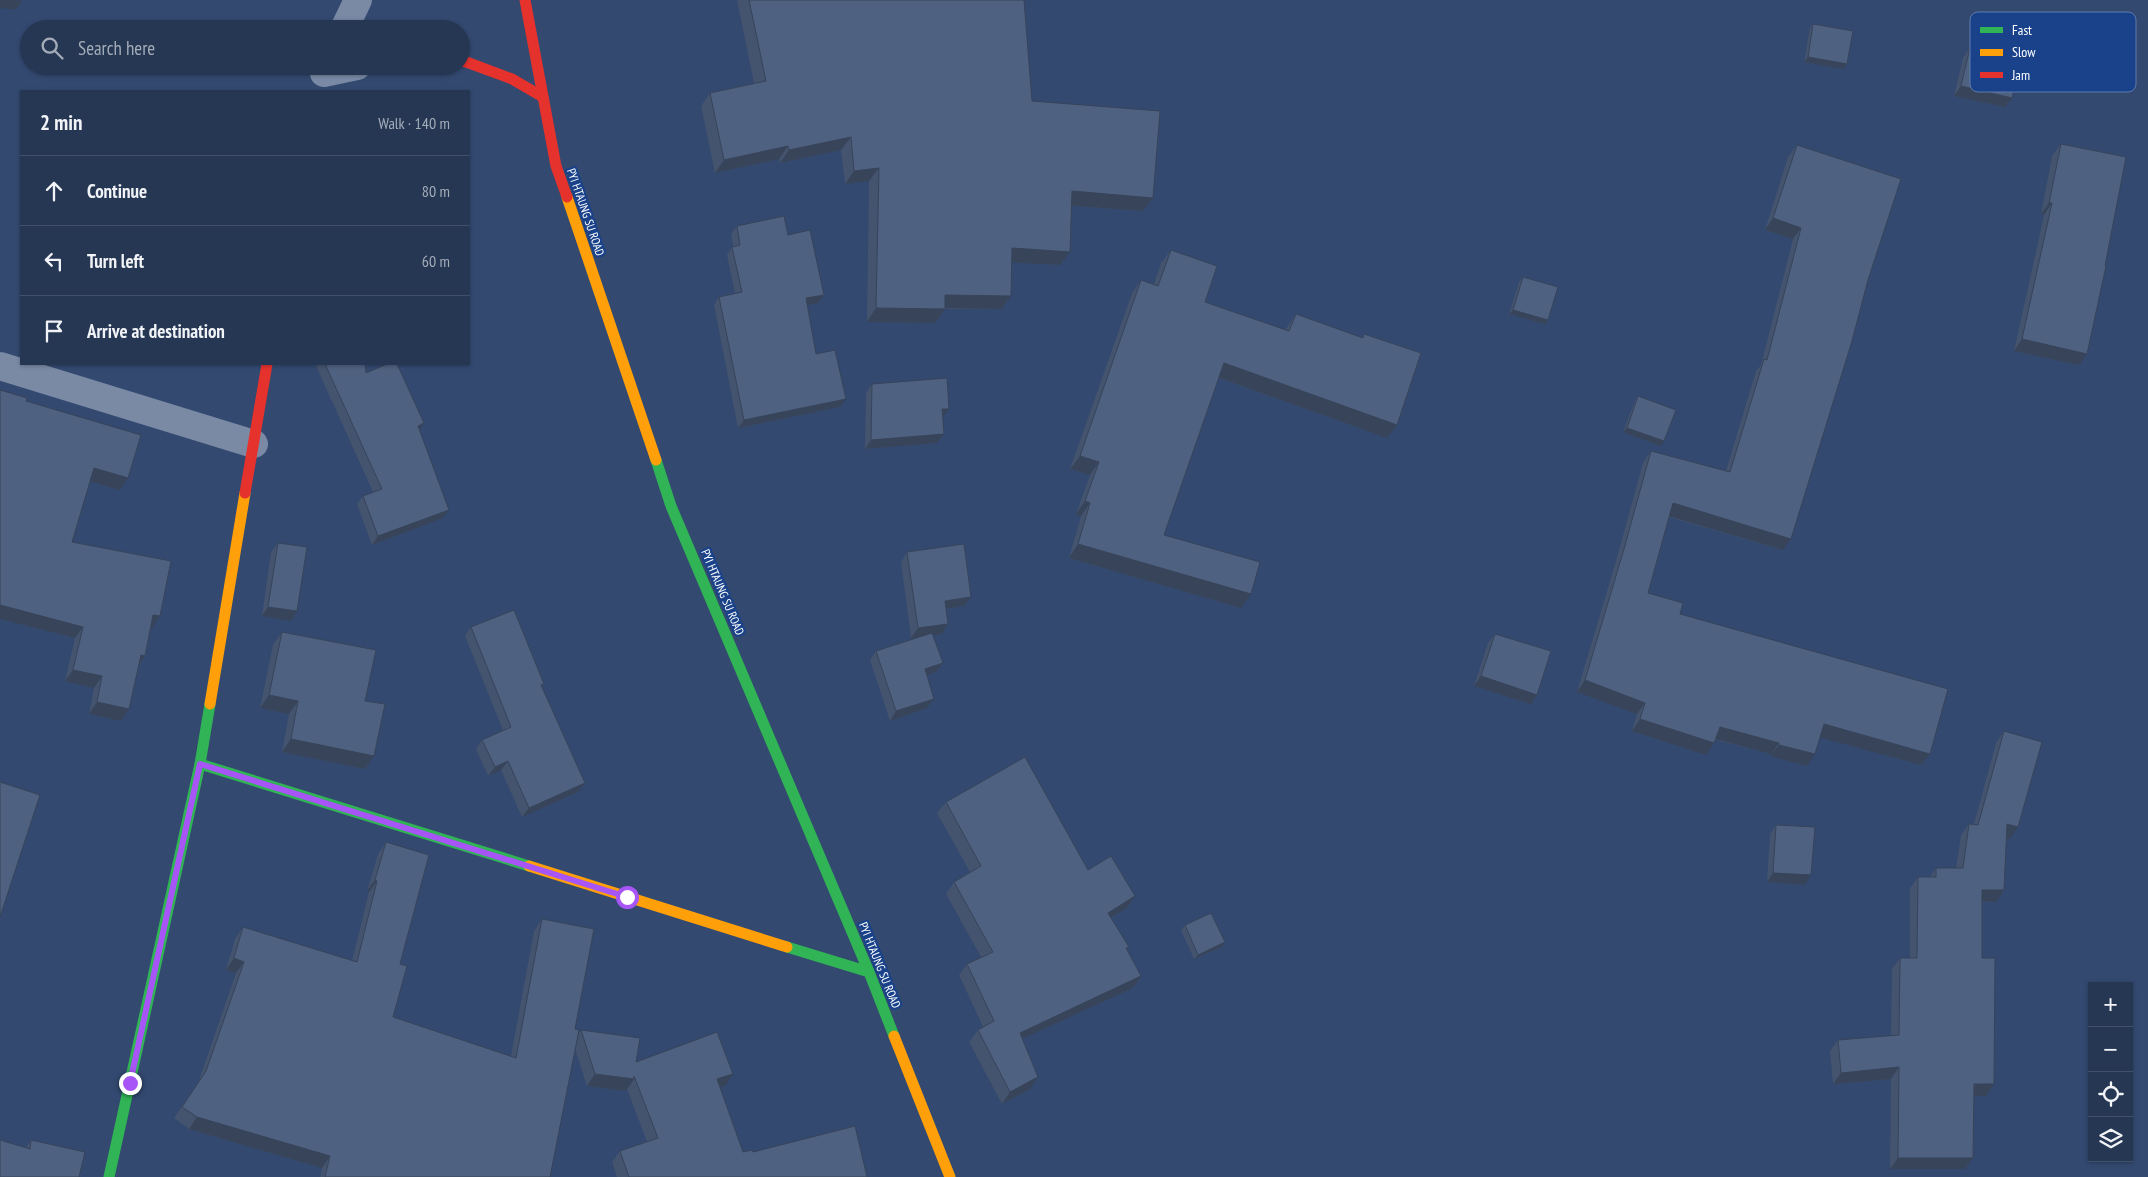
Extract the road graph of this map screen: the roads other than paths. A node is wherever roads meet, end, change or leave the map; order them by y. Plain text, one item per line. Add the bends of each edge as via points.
1 (358, 0) edge
2 (525, 0) edge
3 (348, 20) edge
4 (470, 63) edge
5 (543, 97) junction
6 (267, 365) edge
7 (0, 366) edge
8 (254, 444) junction
9 (200, 764) junction
10 (869, 972) junction
11 (109, 1177) edge
12 (950, 1177) edge

1 - 3 street
2 - 5 main road, PYI HTAUNG SU ROAD
4 - 5 main road via 512,79
5 - 10 main road, PYI HTAUNG SU ROAD via 556,166 672,506
6 - 8 main road
7 - 8 street
8 - 9 main road
9 - 10 main road
9 - 11 main road
10 - 12 main road, PYI HTAUNG SU ROAD

